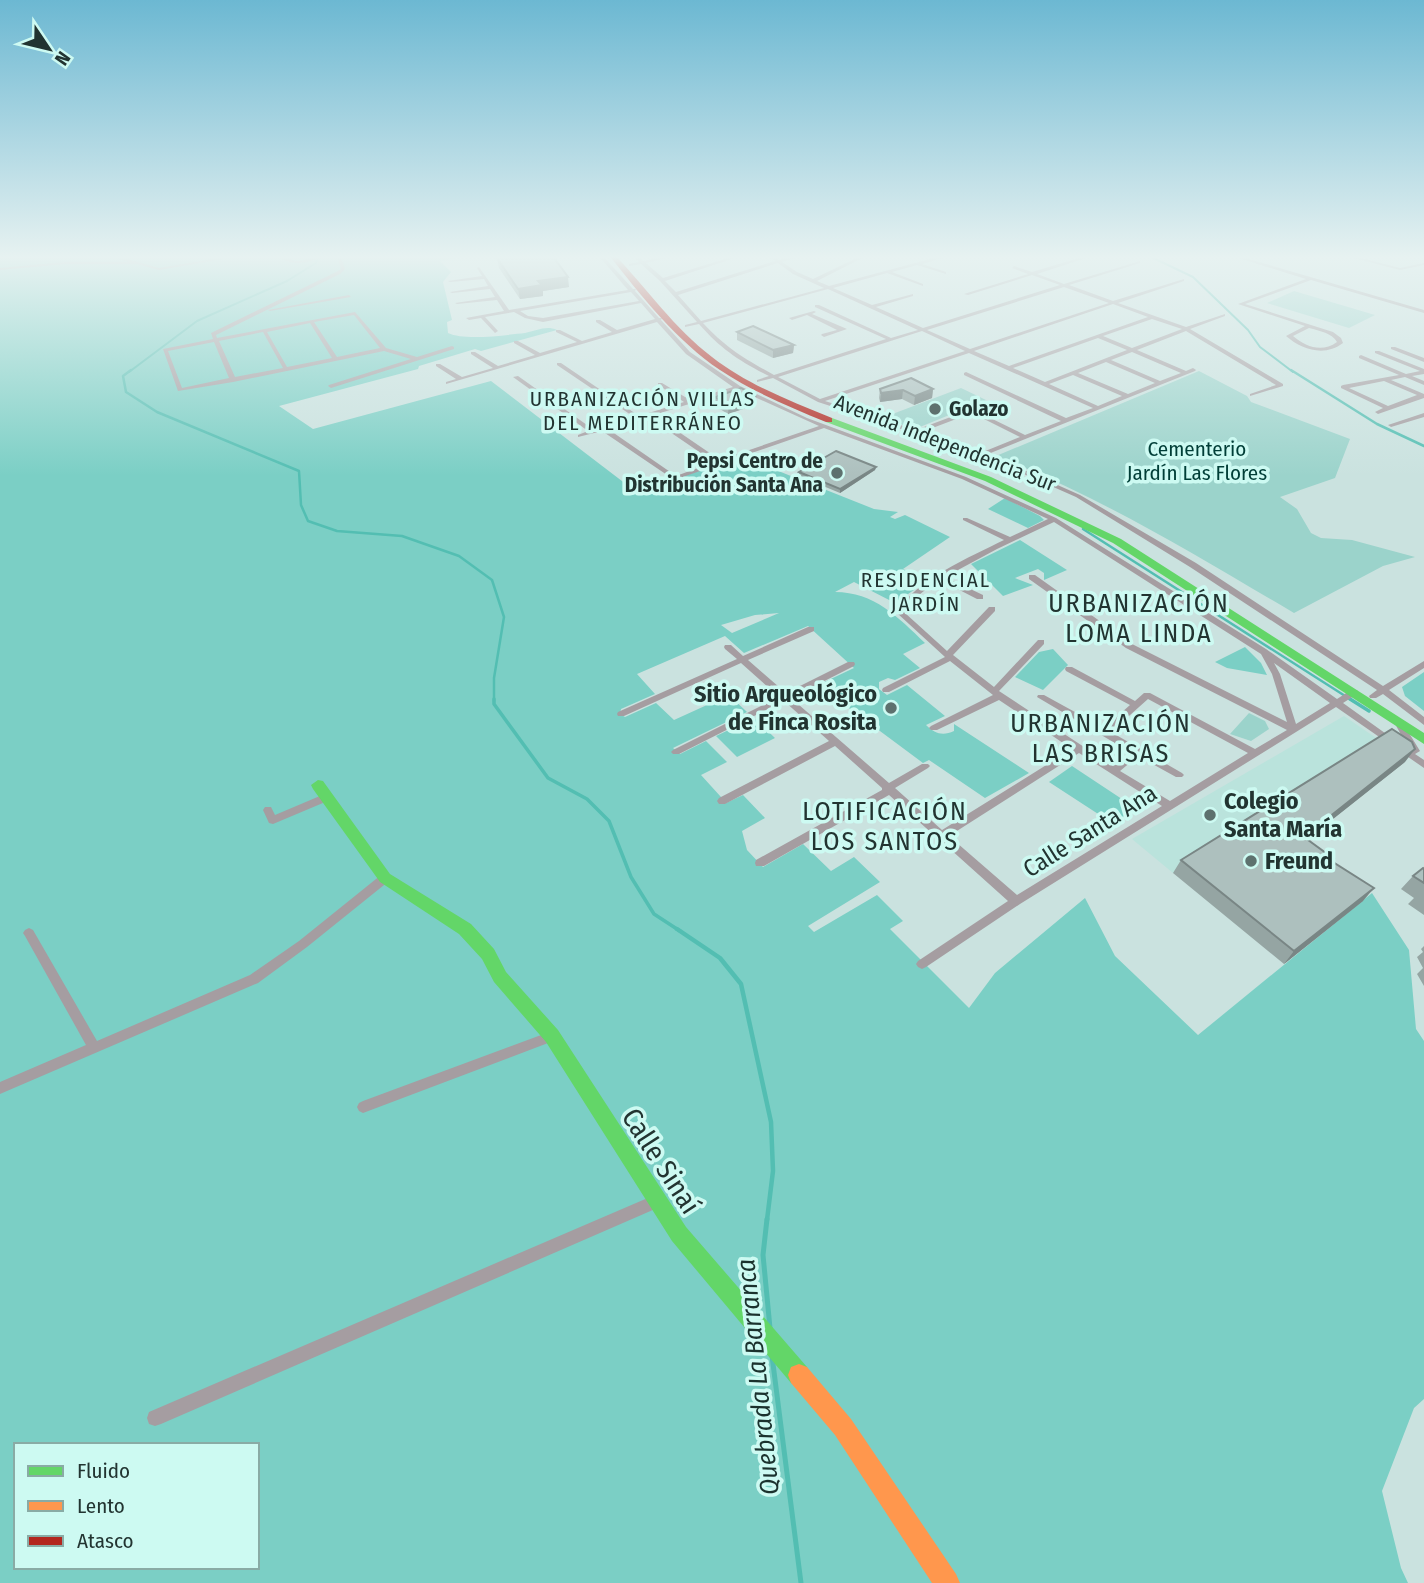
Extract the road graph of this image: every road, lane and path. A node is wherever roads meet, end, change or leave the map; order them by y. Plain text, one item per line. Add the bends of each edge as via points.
1 (222, 329) edge
2 (270, 329) edge
3 (316, 329) edge
4 (368, 329) edge
5 (611, 329) edge
6 (626, 329) edge
7 (671, 329) edge
8 (696, 329) edge
9 (846, 329) edge
10 (867, 329) edge
11 (923, 329) joint
12 (1035, 329) edge
13 (1118, 329) edge
14 (1185, 329) joint
15 (1303, 329) edge
16 (1318, 329) edge
17 (264, 330) junction
18 (842, 330) joint
19 (558, 331) dead end
20 (616, 332) junction
21 (824, 335) dead end
22 (1097, 336) junction
23 (214, 339) junction
24 (889, 339) junction
25 (516, 342) dead end
26 (580, 342) junction
27 (452, 348) dead end
28 (1393, 348) dead end
29 (384, 349) junction
30 (1132, 350) junction
31 (970, 351) junction
32 (1377, 352) dead end
33 (473, 353) dead end
34 (539, 355) junction
35 (1361, 357) dead end
36 (336, 359) junction
37 (417, 359) junction
38 (1106, 360) junction
39 (1424, 360) edge
40 (438, 365) dead end
41 (559, 365) dead end
42 (497, 368) junction
43 (1009, 368) junction
44 (286, 369) junction
45 (1424, 372) edge
46 (1073, 373) junction
47 (966, 374) dead end
48 (1406, 376) junction
49 (516, 377) dead end
50 (461, 379) junction
51 (233, 380) junction
52 (1386, 380) junction
53 (754, 382) junction
54 (448, 383) dead end
55 (1160, 383) junction
56 (1424, 383) edge
57 (660, 384) dead end
58 (1045, 384) junction
59 (331, 386) dead end
60 (1252, 395) dead end
61 (1127, 396) junction
62 (1423, 396) edge
63 (820, 401) junction
64 (690, 403) junction
65 (1386, 407) junction
66 (1098, 408) junction
67 (1378, 412) dead end
68 (650, 415) junction
69 (1424, 415) edge
70 (639, 418) junction
71 (1067, 421) junction
72 (830, 424) junction
73 (1391, 425) dead end
74 (603, 429) junction
75 (593, 432) junction
76 (916, 432) junction
77 (580, 436) dead end
78 (1025, 437) junction
79 (983, 454) junction
80 (719, 463) junction
81 (941, 464) junction
82 (965, 519) dead end
83 (1054, 519) junction
84 (1010, 540) junction
85 (1032, 577) dead end
86 (941, 578) junction
87 (980, 597) dead end
88 (992, 609) dead end
89 (811, 629) dead end
90 (1041, 642) dead end
91 (727, 647) dead end
92 (1263, 651) junction
93 (950, 656) junction
94 (741, 659) junction
95 (851, 664) dead end
96 (1424, 664) edge
97 (1069, 669) dead end
98 (886, 690) dead end
99 (1354, 692) junction
100 (1377, 693) junction
101 (996, 694) junction
102 (785, 697) junction
103 (1041, 697) dead end
104 (1336, 702) junction
105 (1136, 705) junction
106 (621, 714) dead end
107 (1398, 721) junction
108 (1424, 722) edge
109 (934, 728) dead end
110 (1293, 729) junction
111 (1424, 731) edge
112 (1104, 733) junction
113 (1424, 739) edge
114 (833, 743) junction
115 (1079, 749) junction
116 (1137, 751) junction
117 (677, 752) dead end
118 (1256, 752) junction
119 (1421, 762) edge
120 (925, 766) dead end
121 (1114, 771) junction
122 (1179, 775) dead end
123 (887, 790) junction
124 (323, 791) joint
125 (722, 801) dead end
126 (1170, 806) junction
127 (268, 810) dead end
128 (940, 836) junction
129 (760, 863) dead end
130 (385, 878) junction
131 (1016, 901) junction
132 (29, 933) dead end
133 (922, 964) dead end
134 (552, 1036) junction
135 (93, 1046) junction
136 (0, 1088) edge
137 (363, 1107) dead end
138 (657, 1201) junction
139 (155, 1418) dead end
140 (947, 1583) edge

1 - 23 street via 213,334
2 - 17 street
3 - 36 street
4 - 29 street
5 - 20 street
6 - 20 street
7 - 53 main road, Avenida Independencia Sur via 722,368
8 - 53 main road, Avenida Independencia Sur via 708,348
9 - 18 street
10 - 24 street
11 - 24 street
11 - 31 street
12 - 31 street
13 - 22 street
14 - 30 street
14 - 60 street via 1281,385
15 - 16 street via 1289,336 1301,346 1332,348 1340,343 1334,334
17 - 23 street
17 - 44 street
18 - 21 street
19 - 26 street
20 - 26 street
22 - 30 street
22 - 43 street
23 - 51 street
23 - 51 street via 165,350 180,390
24 - 53 street
25 - 34 street
26 - 34 street
27 - 37 street
28 - 39 street
29 - 36 street
29 - 37 street
30 - 38 street
30 - 55 street via 1190,371
31 - 43 street
31 - 63 street
32 - 45 street
33 - 42 street
34 - 42 street
35 - 48 street
36 - 44 street
37 - 59 street
38 - 46 street
38 - 55 street
40 - 50 street
41 - 70 street
42 - 50 street
43 - 58 street
44 - 51 street
45 - 48 street
46 - 58 street
46 - 61 street
47 - 71 street
48 - 52 street
48 - 56 street
49 - 75 street
50 - 54 street
52 - 62 street
52 - 65 street via 1343,387
53 - 63 street
53 - 64 street
53 - 72 main road, Avenida Independencia Sur
53 - 100 main road, Avenida Independencia Sur via 1005,477 1080,513
55 - 61 street
57 - 64 street
58 - 66 street
61 - 66 street
62 - 65 street
63 - 76 street
64 - 68 street
65 - 67 street
66 - 71 street
68 - 70 street
68 - 80 street
69 - 73 street
70 - 74 street
71 - 78 street
72 - 80 street
72 - 81 main road, Avenida Independencia Sur
74 - 75 street
74 - 80 street via 675,478
75 - 77 street
76 - 78 street via 972,411
76 - 79 street
78 - 79 street
79 - 100 street via 1078,496 1140,531
81 - 83 street
81 - 99 main road, Avenida Independencia Sur via 1013,488 1117,541
82 - 84 street
83 - 84 street
83 - 92 street
84 - 86 street
85 - 110 street via 1129,646
86 - 87 street
86 - 93 street via 901,606 901,613
88 - 93 street
89 - 94 street
90 - 101 street
91 - 94 street
92 - 104 street
92 - 110 street via 1276,674
93 - 98 street
93 - 101 street
94 - 102 street
94 - 106 street
95 - 102 street
96 - 100 street
97 - 105 street
99 - 104 street, Calle Santa Ana
99 - 107 main road, Avenida Independencia Sur
100 - 108 street
100 - 111 main road, Avenida Independencia Sur
101 - 109 street
101 - 115 street
102 - 114 street
102 - 117 street
103 - 112 street
104 - 110 street, Calle Santa Ana
104 - 119 street
105 - 112 street
105 - 118 street via 1147,695
107 - 113 main road, Avenida Independencia Sur
107 - 119 street
110 - 118 street, Calle Santa Ana
112 - 116 street
114 - 123 street
114 - 125 street
115 - 121 street
115 - 128 street
116 - 121 street
116 - 122 street
118 - 126 street, Calle Santa Ana
120 - 123 street
121 - 126 street
123 - 128 street
123 - 129 street
124 - 127 street via 273,820
124 - 130 main road, Calle Sinaí
126 - 131 street, Calle Santa Ana
128 - 131 street
130 - 134 main road, Calle Sinaí via 476,939 500,977
130 - 135 street via 254,979
131 - 133 street, Calle Santa Ana
132 - 135 street
134 - 137 street
134 - 138 main road, Calle Sinaí
135 - 136 street
138 - 139 street
138 - 140 main road, Calle Sinaí via 679,1234 843,1427

